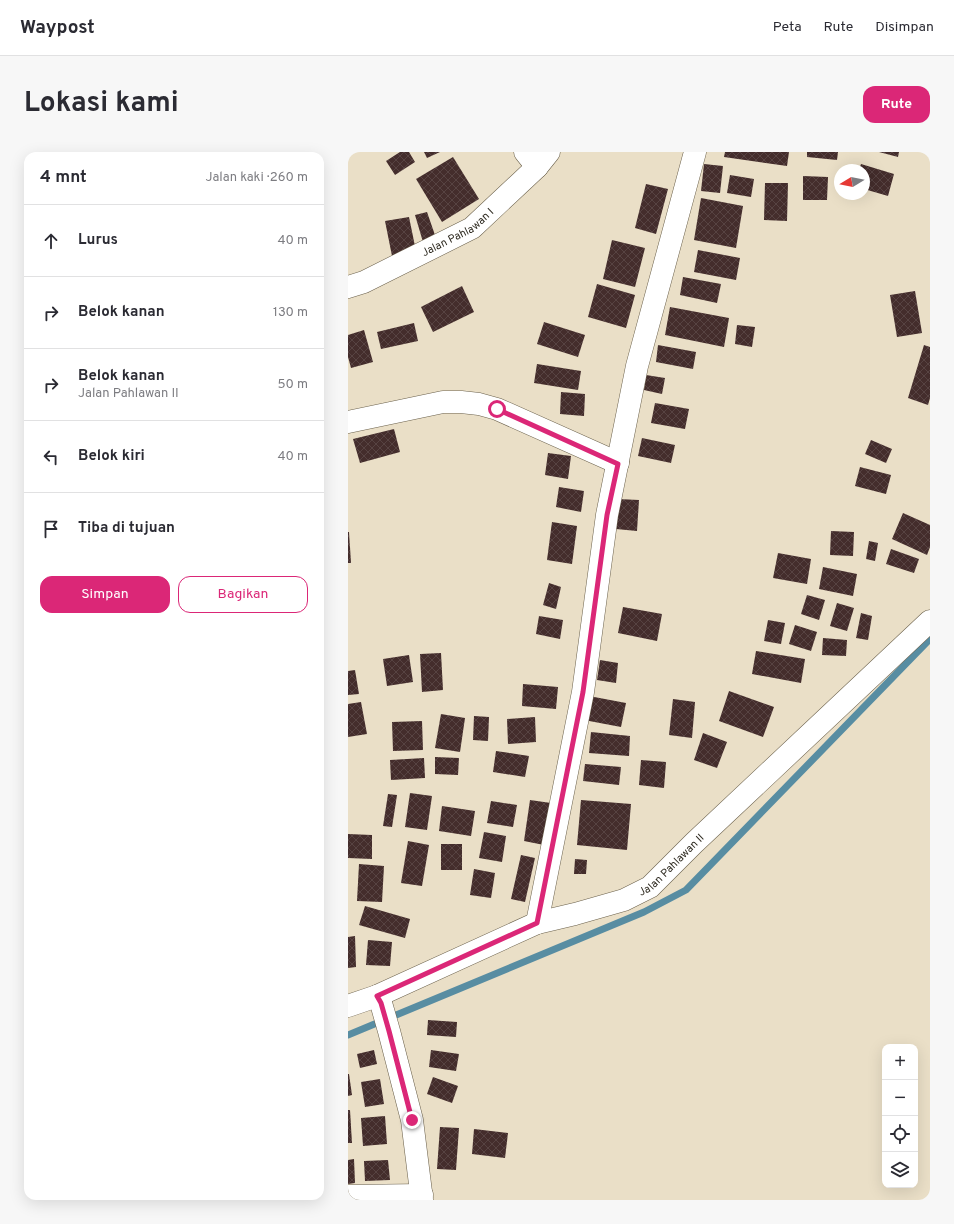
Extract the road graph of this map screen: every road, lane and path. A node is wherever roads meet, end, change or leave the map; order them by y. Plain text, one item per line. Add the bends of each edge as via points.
1 (695, 152) edge
2 (537, 157) edge
3 (348, 287) edge
4 (348, 422) edge
5 (618, 464) junction
6 (930, 621) edge
7 (537, 923) junction
8 (379, 999) junction
9 (348, 1006) edge
10 (348, 1196) edge
11 (422, 1197) edge

1 - 5 street via 637,366
2 - 3 street, Jalan Pahlawan I via 472,228 364,282
4 - 5 street via 443,402 473,403 497,409
5 - 7 street via 607,515 583,692
6 - 7 street, Jalan Pahlawan II via 650,887 624,900
7 - 8 street, Jalan Pahlawan II
8 - 9 street, Jalan Pahlawan II
8 - 11 street via 412,1120
10 - 11 street

